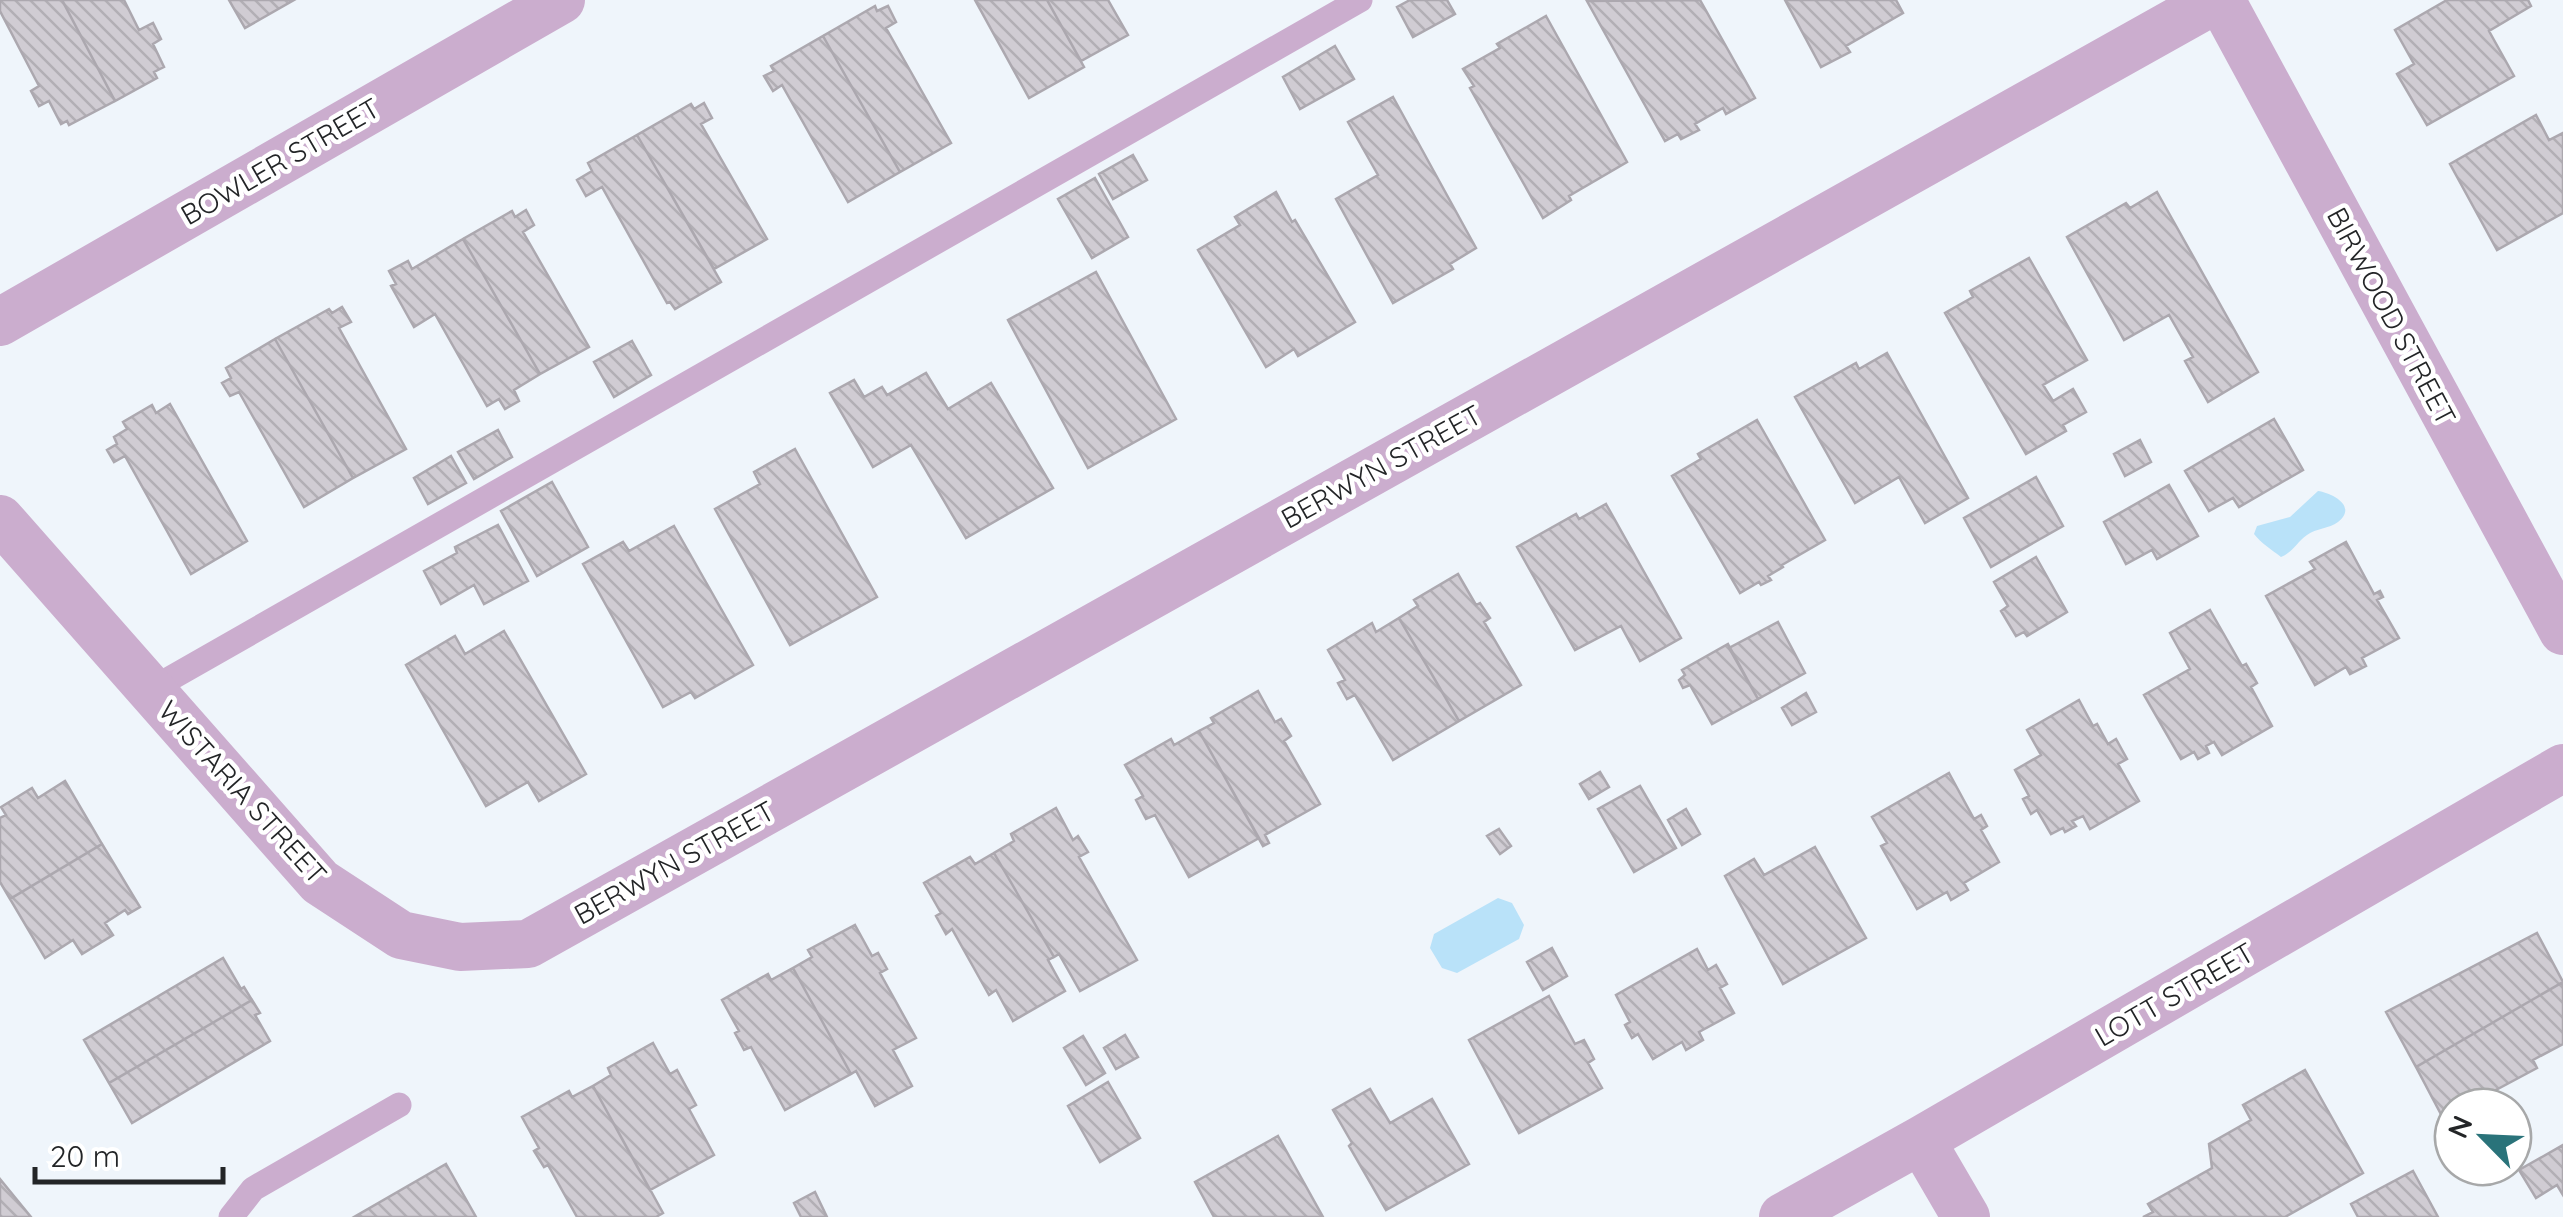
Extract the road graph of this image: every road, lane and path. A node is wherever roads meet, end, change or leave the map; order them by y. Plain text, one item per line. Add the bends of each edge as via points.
1 (561, 0) edge
2 (1360, 0) edge
3 (2218, 0) edge
4 (0, 322) edge
5 (0, 519) edge
6 (2563, 631) edge
7 (150, 690) junction
8 (2563, 768) edge
9 (547, 933) joint
10 (399, 1105) dead end
11 (1921, 1140) junction
12 (231, 1217) edge
13 (1783, 1217) edge
14 (1966, 1217) edge

1 - 4 street, BOWLER STREET
2 - 7 lane
3 - 6 street, BIRWOOD STREET
3 - 9 street, BERWYN STREET
5 - 7 street, WISTARIA STREET
7 - 9 street, WISTARIA STREET via 320,882 401,935 460,947 528,944
8 - 11 street, LOTT STREET
10 - 12 lane via 254,1189
11 - 13 street, LOTT STREET
11 - 14 street

